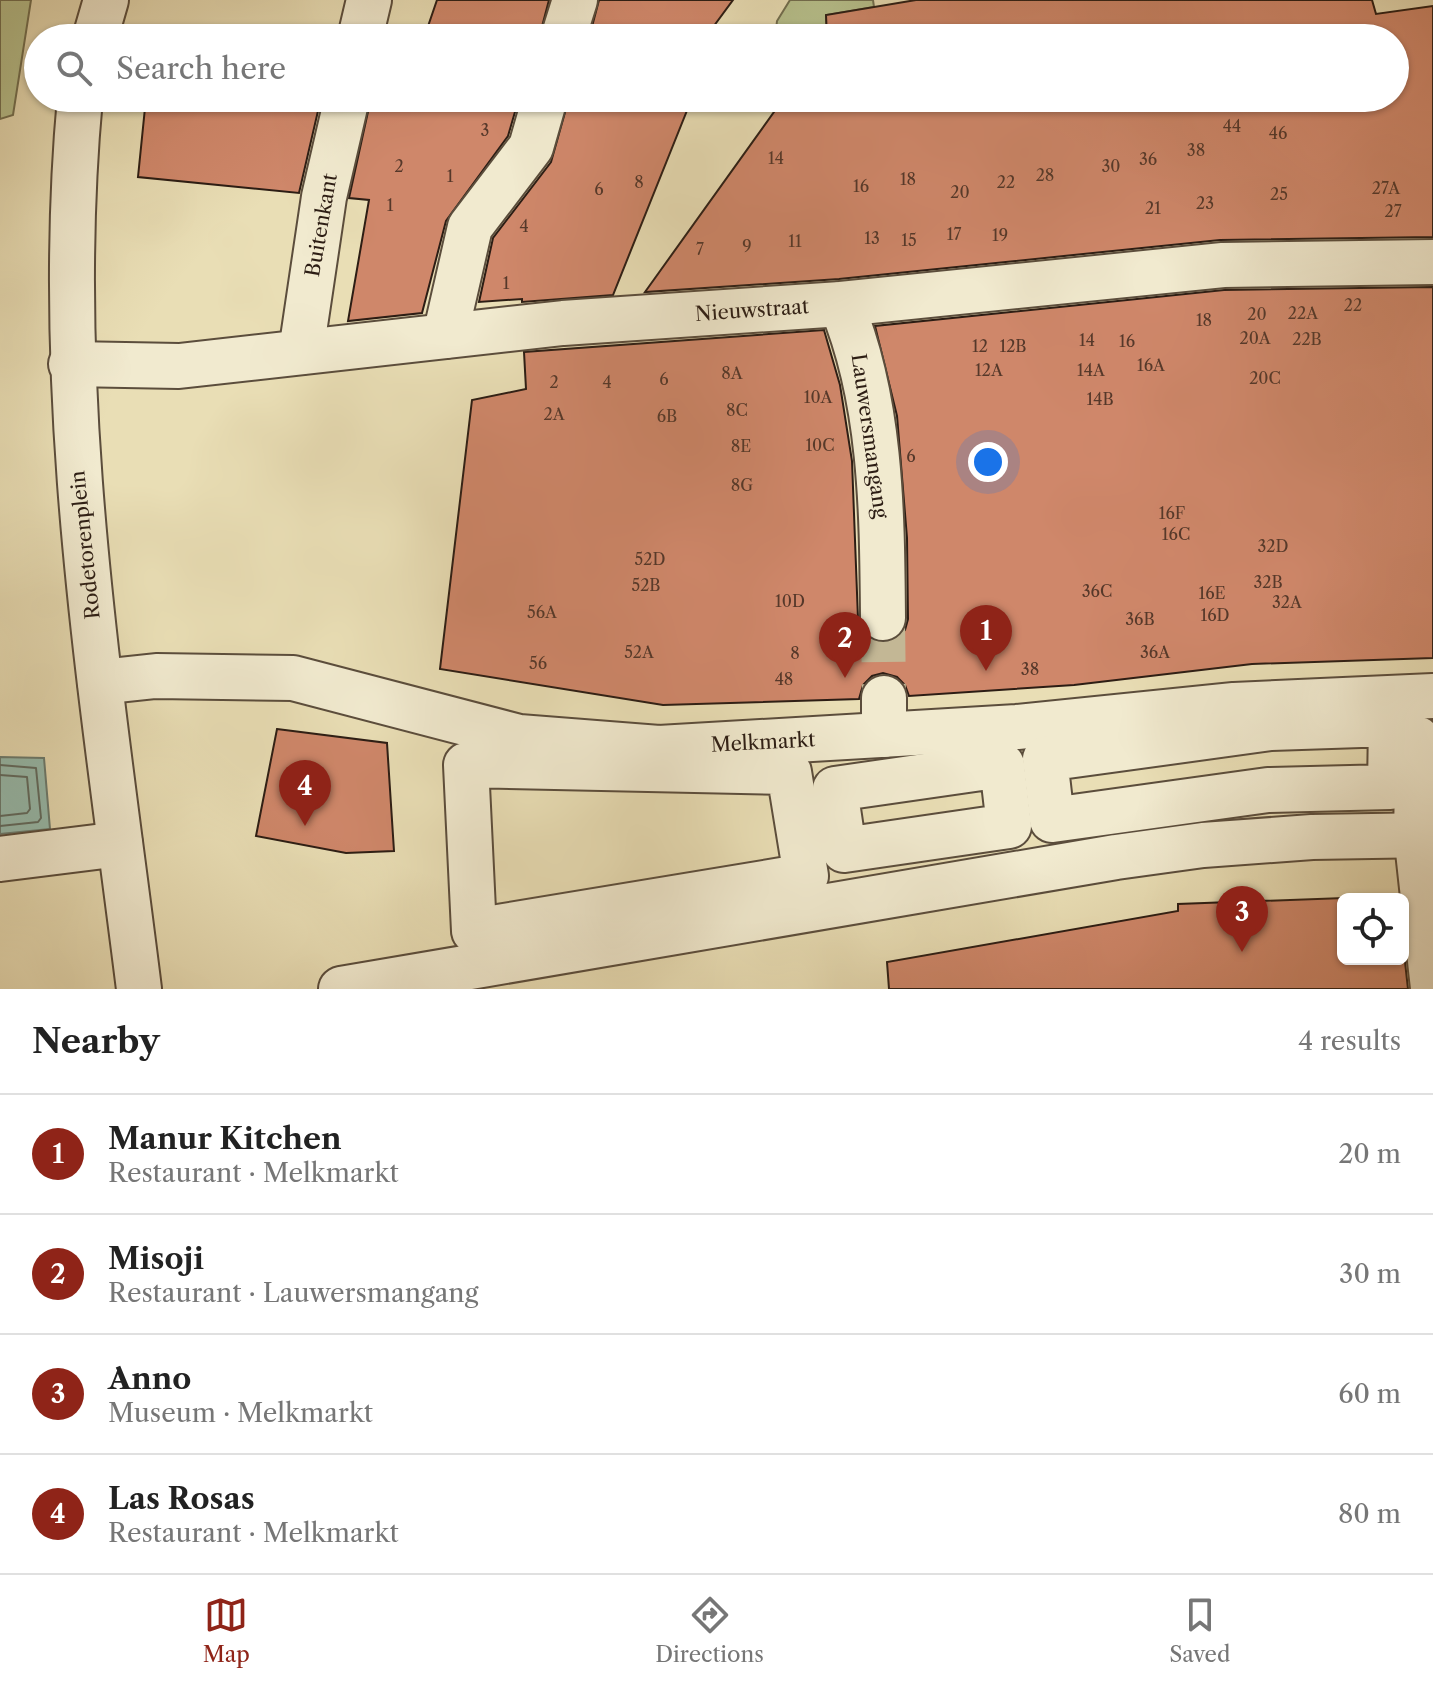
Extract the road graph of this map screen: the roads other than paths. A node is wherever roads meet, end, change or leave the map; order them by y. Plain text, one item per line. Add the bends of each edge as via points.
1 (106, 0) edge
2 (369, 0) edge
3 (575, 0) edge
4 (99, 24) edge
5 (363, 24) edge
6 (567, 24) edge
7 (80, 112) edge
8 (344, 112) edge
9 (541, 112) edge
10 (1433, 262) edge
11 (841, 304) junction
12 (445, 336) junction
13 (301, 352) junction
14 (71, 364) junction
15 (883, 618) tunnel mouth
16 (100, 682) junction
17 (1426, 697) edge
18 (1045, 759) joint
19 (466, 765) joint
20 (1425, 834) edge
21 (120, 844) junction
22 (0, 859) edge
23 (412, 983) edge
24 (1433, 988) edge
25 (139, 989) edge
26 (341, 989) edge

1 - 4 street
2 - 5 street
3 - 6 street
7 - 14 street, Rodetorenplein
8 - 13 street, Buitenkant via 324,197
9 - 12 street via 531,147 470,227
10 - 11 street, Nieuwstraat via 1223,265
11 - 12 street, Nieuwstraat
11 - 15 street, Lauwersmangang via 860,348 882,503
12 - 13 street, Nieuwstraat
13 - 14 street, Nieuwstraat via 179,366
14 - 16 street, Rodetorenplein via 78,486
16 - 17 street, Melkmarkt via 156,676 293,678 519,737 659,748 884,716 1017,727 1219,706
16 - 21 street, Rodetorenplein
17 - 20 street
18 - 18 street via 1052,820 1268,790 1390,787 1391,724 1271,728
19 - 19 street via 789,772 806,876 474,931
20 - 23 street via 1250,841 1116,857
20 - 24 street
21 - 22 street
21 - 25 street, Rodetorenplein
23 - 26 street

